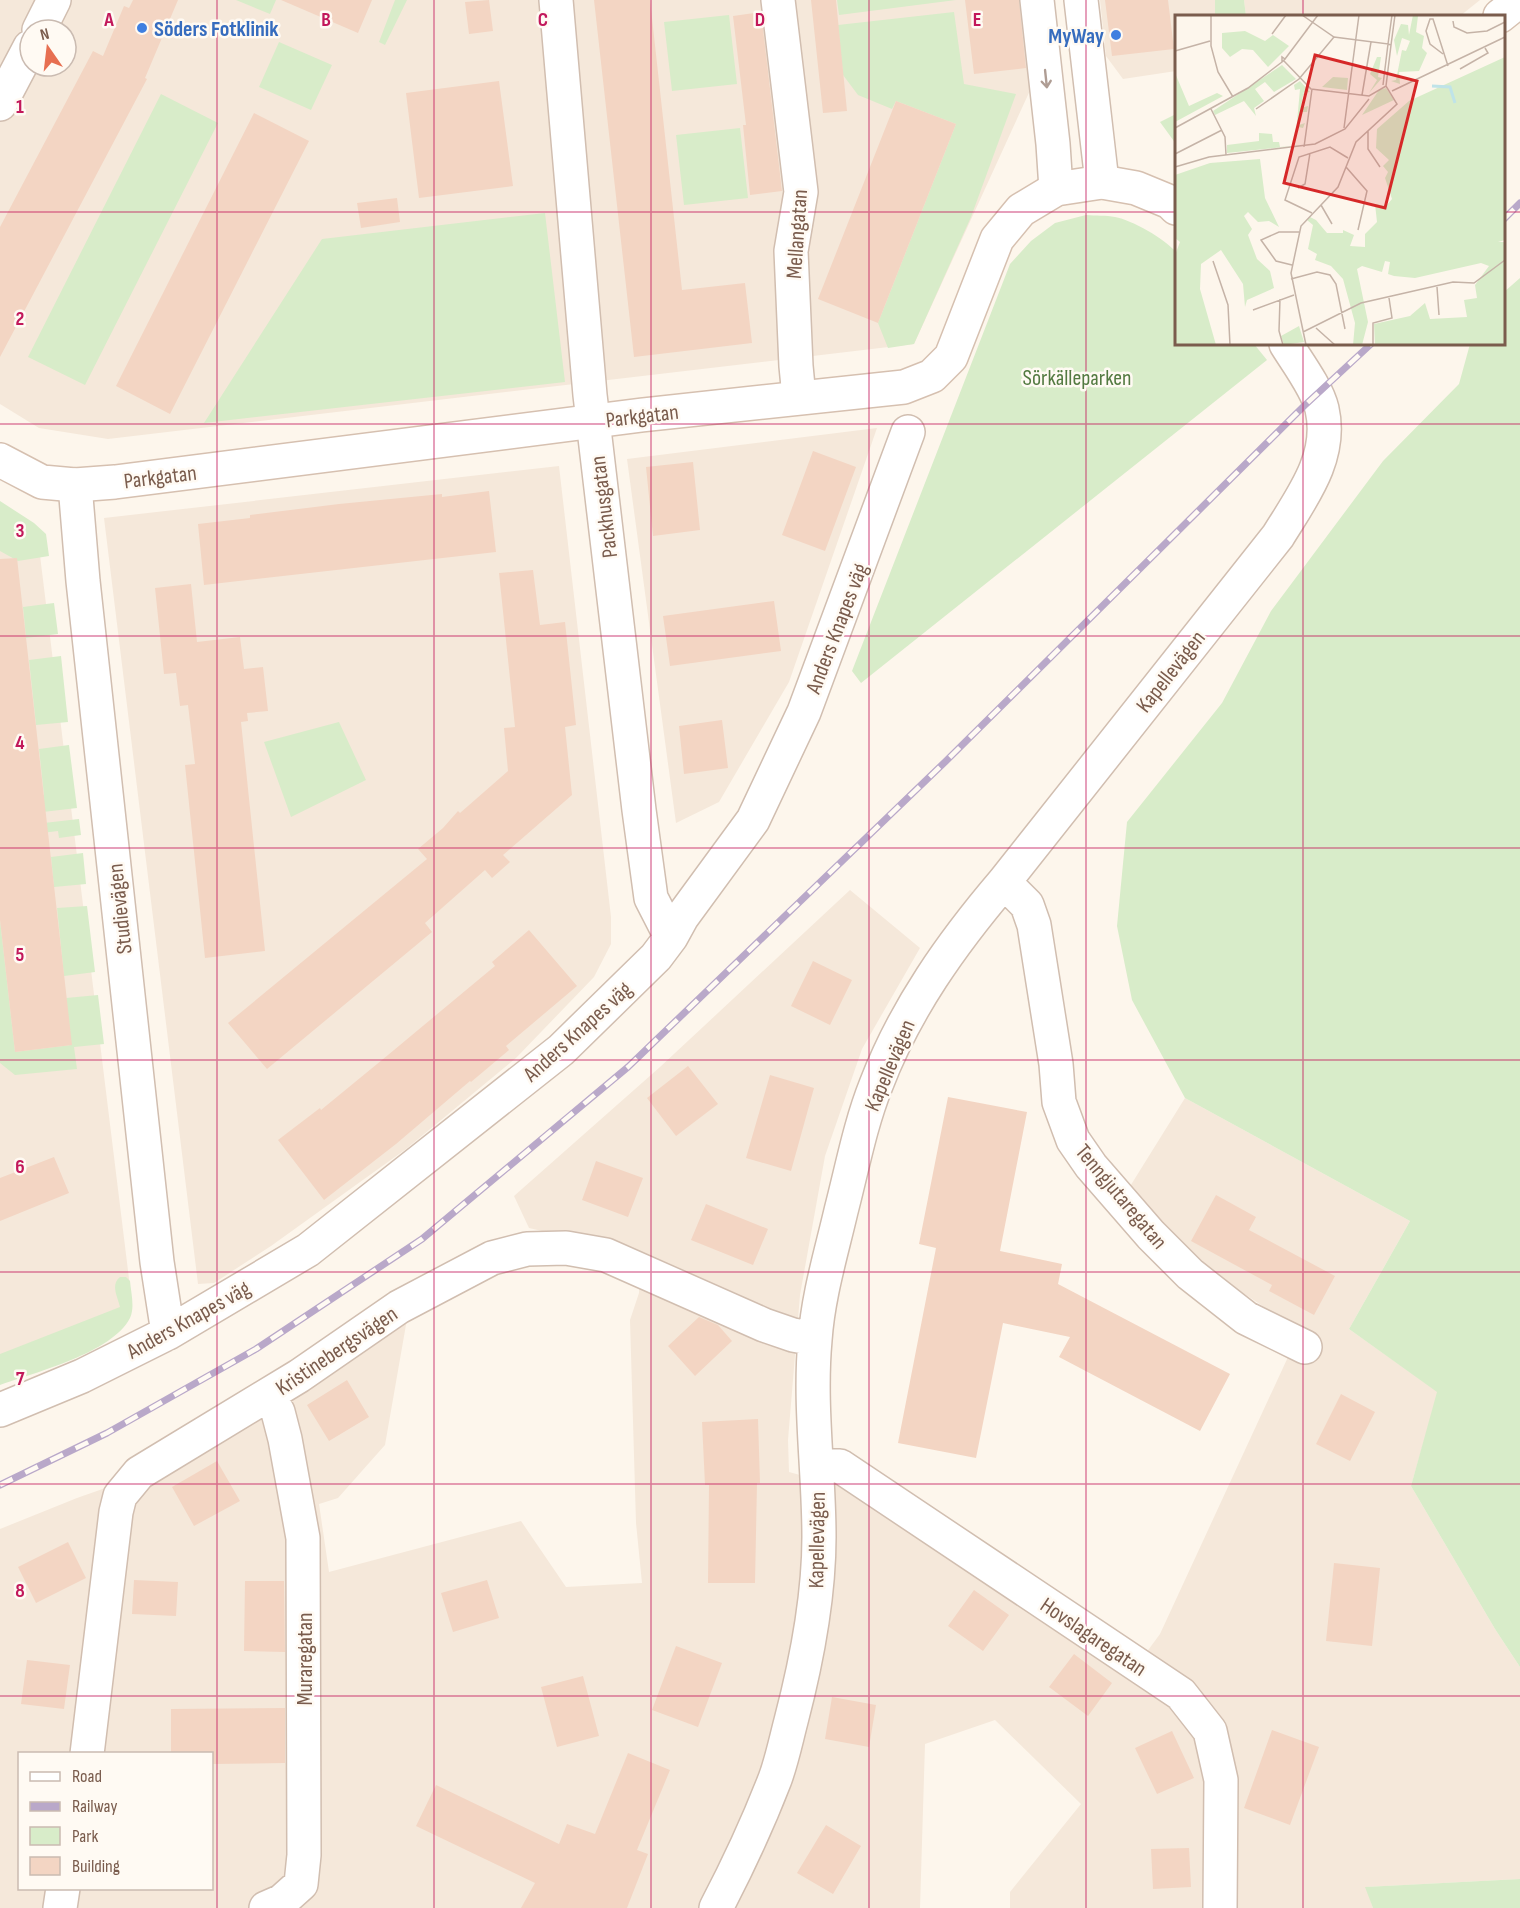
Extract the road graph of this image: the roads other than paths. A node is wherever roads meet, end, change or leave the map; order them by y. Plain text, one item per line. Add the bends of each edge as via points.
1 (54, 0) edge
2 (555, 0) edge
3 (778, 0) edge
4 (1037, 0) edge
5 (1081, 0) edge
6 (1520, 0) edge
7 (1501, 15) edge
8 (45, 18) edge
9 (18, 70) edge
10 (0, 104) edge
11 (1102, 182) junction
12 (1056, 189) junction
13 (1175, 207) edge
14 (1288, 345) edge
15 (799, 397) junction
16 (593, 421) junction
17 (908, 432) dead end
18 (0, 460) edge
19 (75, 485) junction
20 (1004, 882) junction
21 (671, 937) junction
22 (168, 1333) junction
23 (815, 1339) junction
24 (1305, 1347) dead end
25 (268, 1396) junction
26 (0, 1410) edge
27 (817, 1466) junction
28 (87, 1752) edge
29 (63, 1890) edge
30 (60, 1908) edge
31 (266, 1908) edge
32 (716, 1908) edge
33 (1220, 1908) edge

1 - 8 street
2 - 16 street, Packhusgatan
3 - 15 street, Mellangatan via 801,192 791,251
4 -> 12 street
5 - 11 street
6 - 7 street
9 - 10 street
11 - 12 street, Parkgatan
11 - 13 street, Parkgatan via 1136,188 1170,201
12 - 15 street, Parkgatan via 1022,210 997,239 951,357 932,376 904,387
14 - 20 street, Kapellevägen via 1321,407 1325,436 1312,481 1278,536
15 - 16 street, Parkgatan
16 - 19 street, Parkgatan
16 - 21 street, Packhusgatan via 651,898
17 - 21 street, Anders Knapes väg via 804,712 753,820
18 - 19 street, Parkgatan via 42,482
19 - 22 street, Studievägen via 157,1262
20 - 23 street, Kapellevägen via 934,972 876,1085 822,1287
20 - 24 street, Tenngjutaregatan via 1027,905 1034,925 1059,1102 1073,1140 1151,1235 1190,1274 1246,1318
21 - 22 street, Anders Knapes väg via 656,957 561,1050 317,1243
22 - 26 street, Anders Knapes väg via 82,1376
23 - 25 street, Kristinebergsvägen via 764,1325 606,1255 566,1248 527,1249 492,1258 399,1307
23 - 27 street, Kapellevägen
25 - 28 street, Kristinebergsvägen via 139,1473 120,1496
25 - 31 street, Muraregatan via 278,1412 285,1439 303,1538 304,1855 301,1884 282,1901
27 - 32 street, Kapellevägen via 819,1538 815,1609 803,1676 777,1776 742,1859
27 - 33 street, Hovslagaregatan via 840,1467 1181,1694 1210,1731 1221,1780
29 - 30 street

